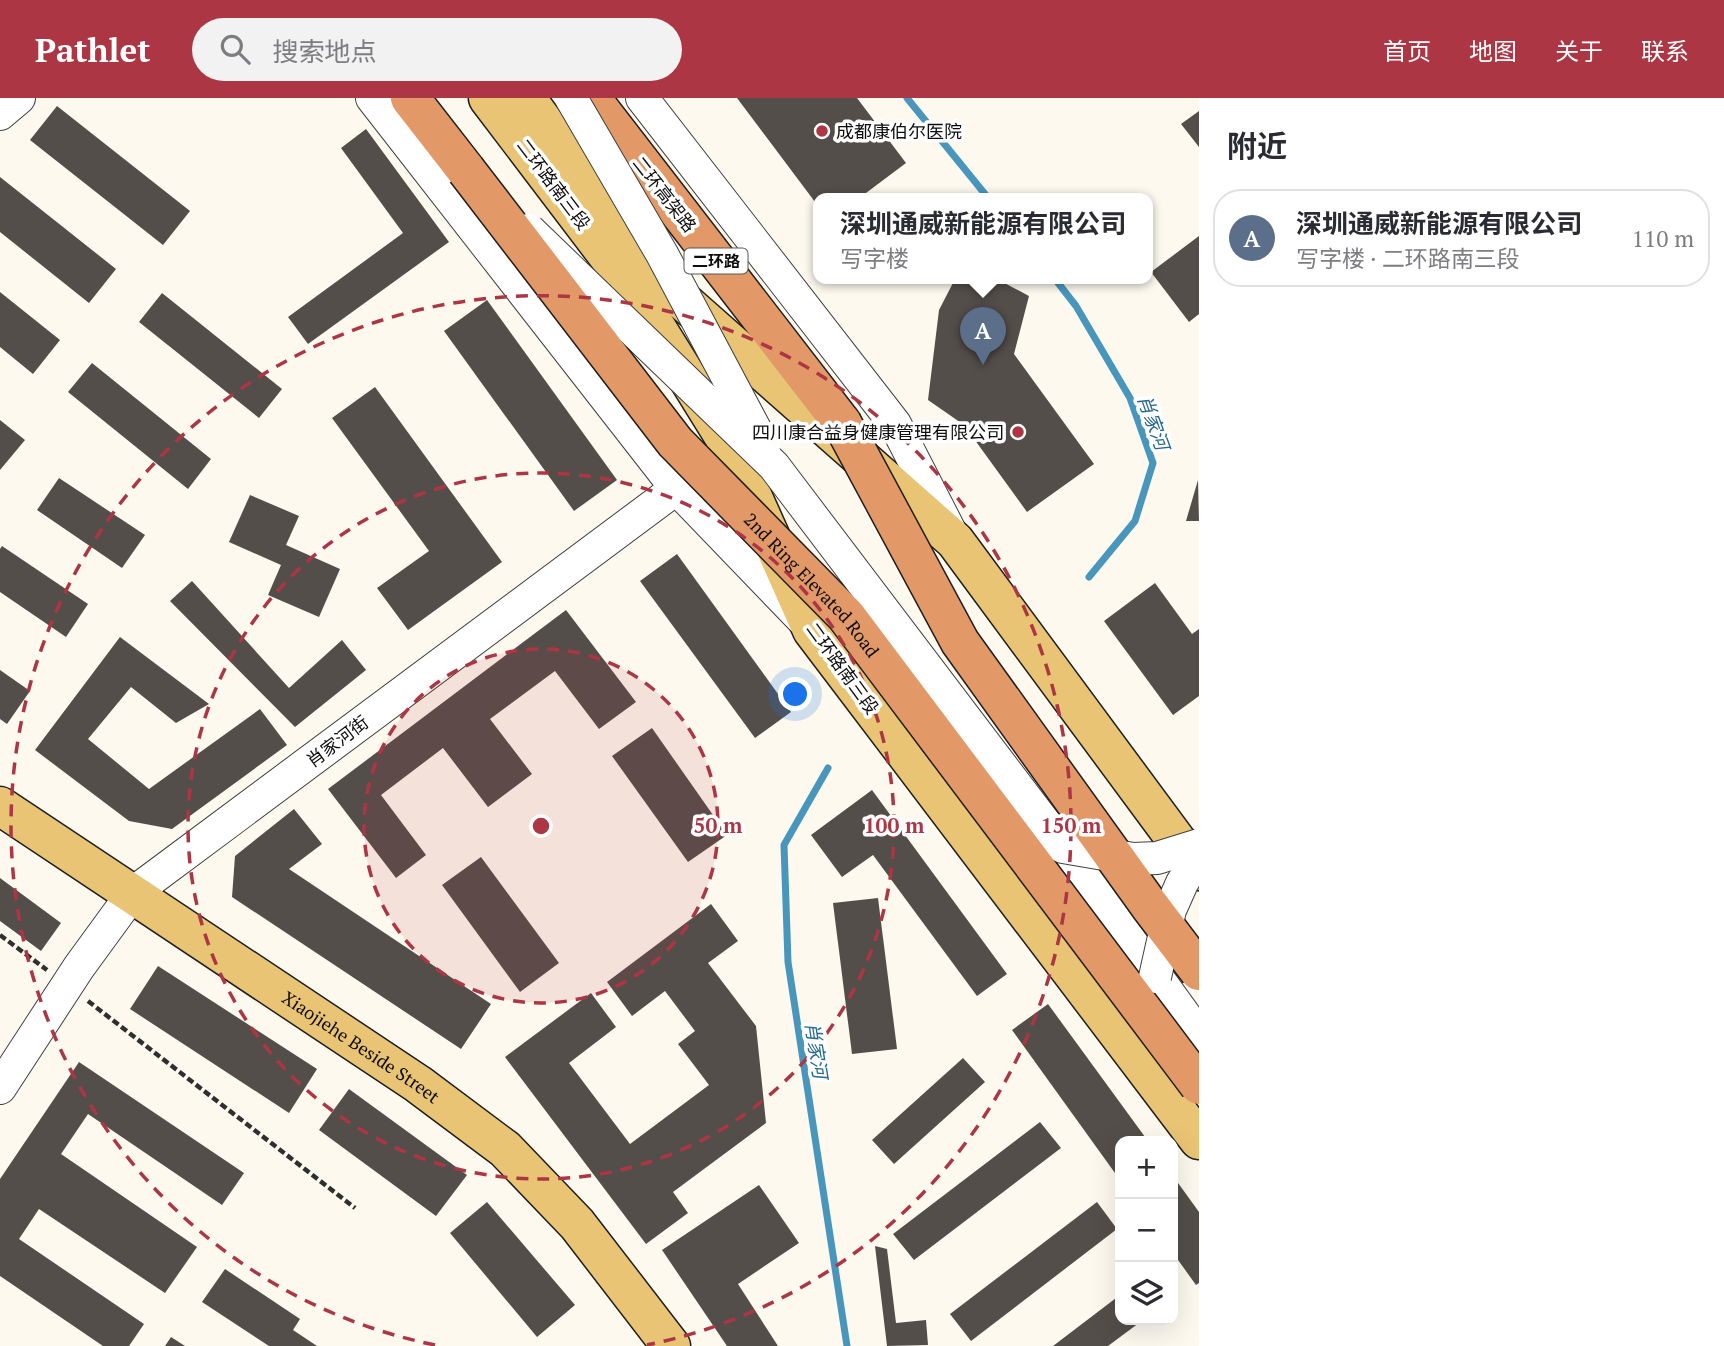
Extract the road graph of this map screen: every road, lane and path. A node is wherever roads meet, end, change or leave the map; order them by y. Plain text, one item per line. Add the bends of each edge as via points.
1 (19, 98) edge
2 (372, 98) edge
3 (410, 98) edge
4 (488, 98) edge
5 (526, 98) edge
6 (571, 98) edge
7 (591, 98) edge
8 (642, 98) edge
9 (0, 114) edge
10 (466, 170) junction
11 (731, 448) junction
12 (774, 466) junction
13 (676, 488) junction
14 (956, 541) junction
15 (812, 630) junction
16 (0, 806) edge
17 (1062, 847) junction
18 (1195, 849) edge
19 (133, 893) junction
20 (0, 935) edge
21 (1199, 971) edge
22 (1155, 977) junction
23 (67, 985) junction
24 (1199, 1035) edge
25 (1199, 1085) edge
26 (0, 1088) edge
27 (1199, 1140) edge
28 (355, 1208) dead end
29 (671, 1346) edge

1 - 9 street
2 - 13 street
3 - 10 highway, 2nd Ring Elevated Road
4 - 11 main road, 二环路南三段 via 630,285
5 - 14 main road, 二环路南三段 via 664,284
6 - 12 street, bridge via 662,254
7 - 21 highway, 二环高架路 / 二环路, bridge via 842,424 960,642
8 - 14 street via 895,424
10 - 12 street, bridge
10 - 25 highway, 2nd Ring Elevated Road, bridge via 675,442 846,616
11 - 13 street, 肖家河街
11 - 15 main road, 二环路南三段
12 - 17 street, bridge
13 - 15 street
13 - 19 street, 肖家河街
14 - 18 main road, 二环路南三段
15 - 27 main road, 二环路南三段
16 - 19 main road, Xiaojiehe Beside Street
17 - 18 street, bridge via 1133,859
17 - 22 street
18 - 22 street, bridge via 1170,910
19 - 23 street, 肖家河街
19 - 29 main road, Xiaojiehe Beside Street via 418,1084 505,1149 577,1224
20 - 23 path
22 - 24 street
23 - 26 street, 肖家河街
23 - 28 path

